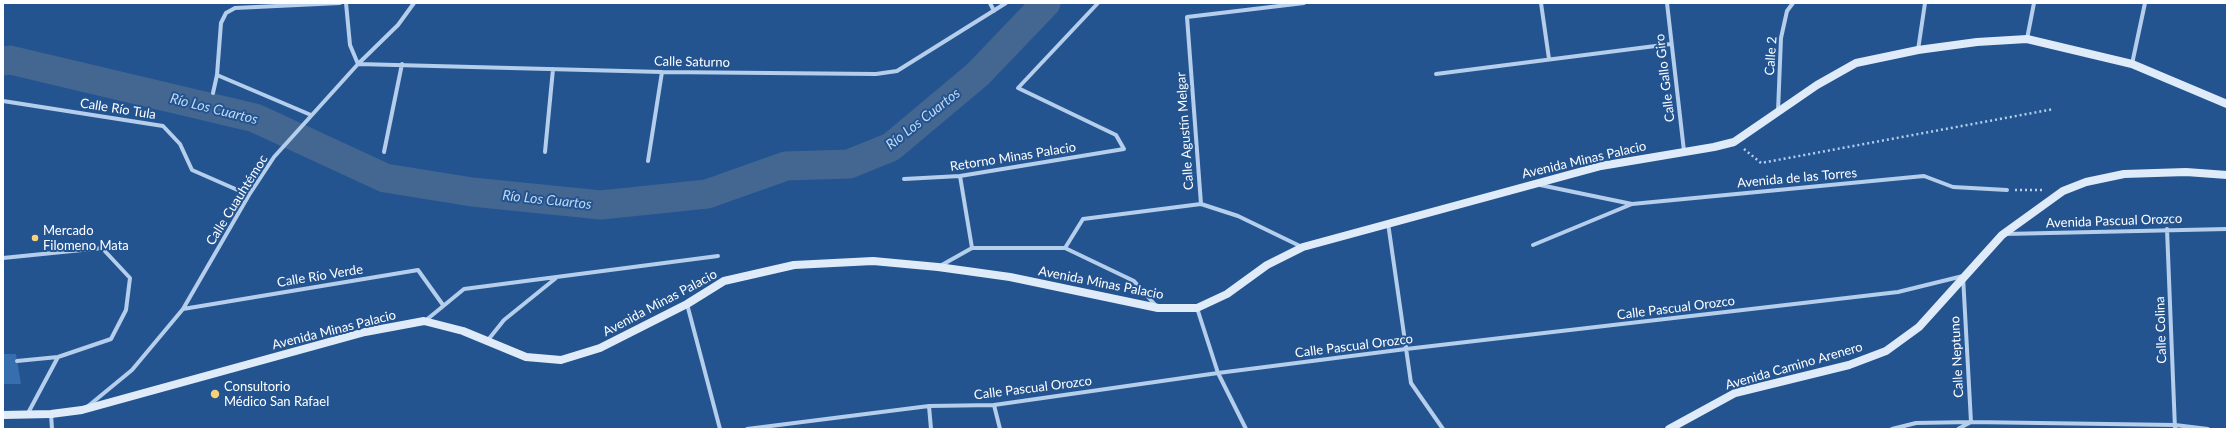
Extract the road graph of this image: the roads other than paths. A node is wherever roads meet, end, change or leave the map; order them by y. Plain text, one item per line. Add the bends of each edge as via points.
1 (340, 3) edge
2 (346, 3) edge
3 (414, 3) edge
4 (990, 3) edge
5 (1006, 3) edge
6 (1098, 3) edge
7 (1304, 3) edge
8 (1541, 3) edge
9 (1667, 3) edge
10 (1793, 3) edge
11 (1925, 3) edge
12 (2034, 3) edge
13 (2145, 3) edge
14 (994, 11) junction
15 (2027, 39) junction
16 (1670, 44) junction
17 (1918, 50) junction
18 (1549, 59) junction
19 (358, 64) junction
20 (402, 64) junction
21 (2132, 64) junction
22 (553, 69) junction
23 (662, 72) junction
24 (1436, 74) dead end
25 (217, 75) junction
26 (213, 93) dead end
27 (3, 101) edge
28 (2227, 104) edge
29 (1778, 112) junction
30 (311, 115) junction
31 (1684, 151) junction
32 (384, 152) dead end
33 (545, 152) dead end
34 (648, 161) dead end
35 (2227, 175) edge
36 (960, 176) junction
37 (904, 179) dead end
38 (1534, 183) junction
39 (2007, 190) road end
40 (249, 195) junction
41 (1201, 204) junction
42 (1632, 204) junction
43 (1388, 222) junction
44 (2167, 229) junction
45 (2227, 229) edge
46 (2002, 234) junction
47 (1533, 246) dead end
48 (1303, 247) junction
49 (972, 248) junction
50 (1065, 248) junction
51 (718, 256) dead end
52 (3, 258) edge
53 (938, 267) junction
54 (1963, 276) junction
55 (557, 277) junction
56 (687, 304) junction
57 (443, 305) junction
58 (1158, 308) junction
59 (1197, 308) junction
60 (184, 309) junction
61 (424, 321) junction
62 (488, 340) junction
63 (1406, 349) junction
64 (58, 358) junction
65 (17, 361) dead end
66 (1218, 373) junction
67 (994, 405) junction
68 (929, 406) junction
69 (82, 410) junction
70 (50, 414) junction
71 (3, 415) edge
72 (27, 415) junction
73 (1971, 422) junction
74 (774, 427) edge
75 (2175, 427) edge
76 (52, 429) edge
77 (720, 429) edge
78 (747, 429) edge
79 (931, 429) edge
80 (1000, 429) edge
81 (1246, 429) edge
82 (1443, 429) edge
83 (1669, 429) edge
84 (1892, 429) edge
85 (1958, 429) edge
86 (2208, 429) edge

1 - 25 street via 235,8 226,13 221,23
2 - 19 street via 350,45
3 - 19 street, Calle Cuauhtémoc via 398,24
4 - 14 street
5 - 14 street, Calle Saturno
6 - 36 street, Retorno Minas Palacio via 1018,88 1116,135 1124,149
7 - 41 street, Calle Agustín Melgar via 1187,18
8 - 18 street
9 - 16 street, Calle Gallo Giro
10 - 29 street, Calle 2 via 1787,11 1781,38
11 - 17 street
12 - 15 street
13 - 21 street
14 - 23 street, Calle Saturno via 897,71 876,74
15 - 17 main road, Avenida Minas Palacio via 1976,42
15 - 21 main road, Avenida Minas Palacio
16 - 18 street
16 - 31 street, Calle Gallo Giro
17 - 29 main road, Avenida Minas Palacio via 1856,63 1817,85
18 - 24 street
19 - 20 street, Calle Saturno
19 - 30 street, Calle Cuauhtémoc
20 - 22 street, Calle Saturno
20 - 32 street
21 - 28 main road, Avenida Minas Palacio
22 - 23 street, Calle Saturno
22 - 33 street
23 - 34 street
25 - 26 street
25 - 30 street
27 - 40 street, Calle Río Tula via 163,126 180,144 192,170
29 - 31 main road, Avenida Minas Palacio via 1734,142
30 - 40 street, Calle Cuauhtémoc via 274,157
31 - 38 main road, Avenida Minas Palacio via 1601,166
35 - 46 main road, Avenida Camino Arenero via 2186,172 2124,174 2086,182 2063,191
36 - 37 street, Retorno Minas Palacio
36 - 49 street
38 - 42 street, Avenida de las Torres
38 - 43 main road, Avenida Minas Palacio
39 - 42 street, Avenida de las Torres via 1954,187 1924,176
40 - 60 street, Calle Cuauhtémoc
41 - 48 street, Calle Agustín Melgar via 1238,216
41 - 50 street via 1083,219
42 - 47 street
43 - 48 main road, Avenida Minas Palacio
43 - 63 street
44 - 45 street, Avenida Pascual Orozco
44 - 46 street, Avenida Pascual Orozco
44 - 75 street, Calle Colina
46 - 54 main road, Avenida Camino Arenero
48 - 59 main road, Avenida Minas Palacio via 1267,266 1227,294
49 - 50 street, Avenida Minas Palacio
49 - 53 street, Avenida Minas Palacio
50 - 58 street via 1134,280
51 - 55 street
52 - 64 street via 102,248 130,278 126,310 111,339
53 - 56 main road, Avenida Minas Palacio via 873,261 794,265 724,281
53 - 58 main road, Avenida Minas Palacio via 1010,277
54 - 63 street, Calle Pascual Orozco via 1898,292
54 - 73 street, Calle Neptuno
54 - 83 main road, Avenida Camino Arenero via 1919,327 1886,351 1849,365 1735,393
55 - 57 street via 464,289
55 - 62 street via 504,320
56 - 62 main road, Avenida Minas Palacio via 600,348 561,360 526,357
56 - 77 street
57 - 60 street, Calle Río Verde via 418,270
57 - 61 street
58 - 59 main road, Avenida Minas Palacio
59 - 66 street
60 - 69 street, Calle Cuauhtémoc via 132,370
61 - 62 main road, Avenida Minas Palacio
61 - 69 main road, Avenida Minas Palacio via 364,332
63 - 66 street, Calle Pascual Orozco
63 - 82 street via 1411,383
64 - 65 street
64 - 72 street
66 - 67 street, Calle Pascual Orozco
66 - 81 street
67 - 68 street, Calle Pascual Orozco
67 - 80 street
68 - 74 street, Calle Pascual Orozco
68 - 79 street
69 - 70 main road, Avenida Minas Palacio
70 - 72 main road, Avenida Minas Palacio
70 - 76 street
71 - 72 main road, Avenida Minas Palacio
73 - 75 street
73 - 84 street via 1916,423
73 - 85 street
74 - 78 street, Calle Pascual Orozco
75 - 86 street

